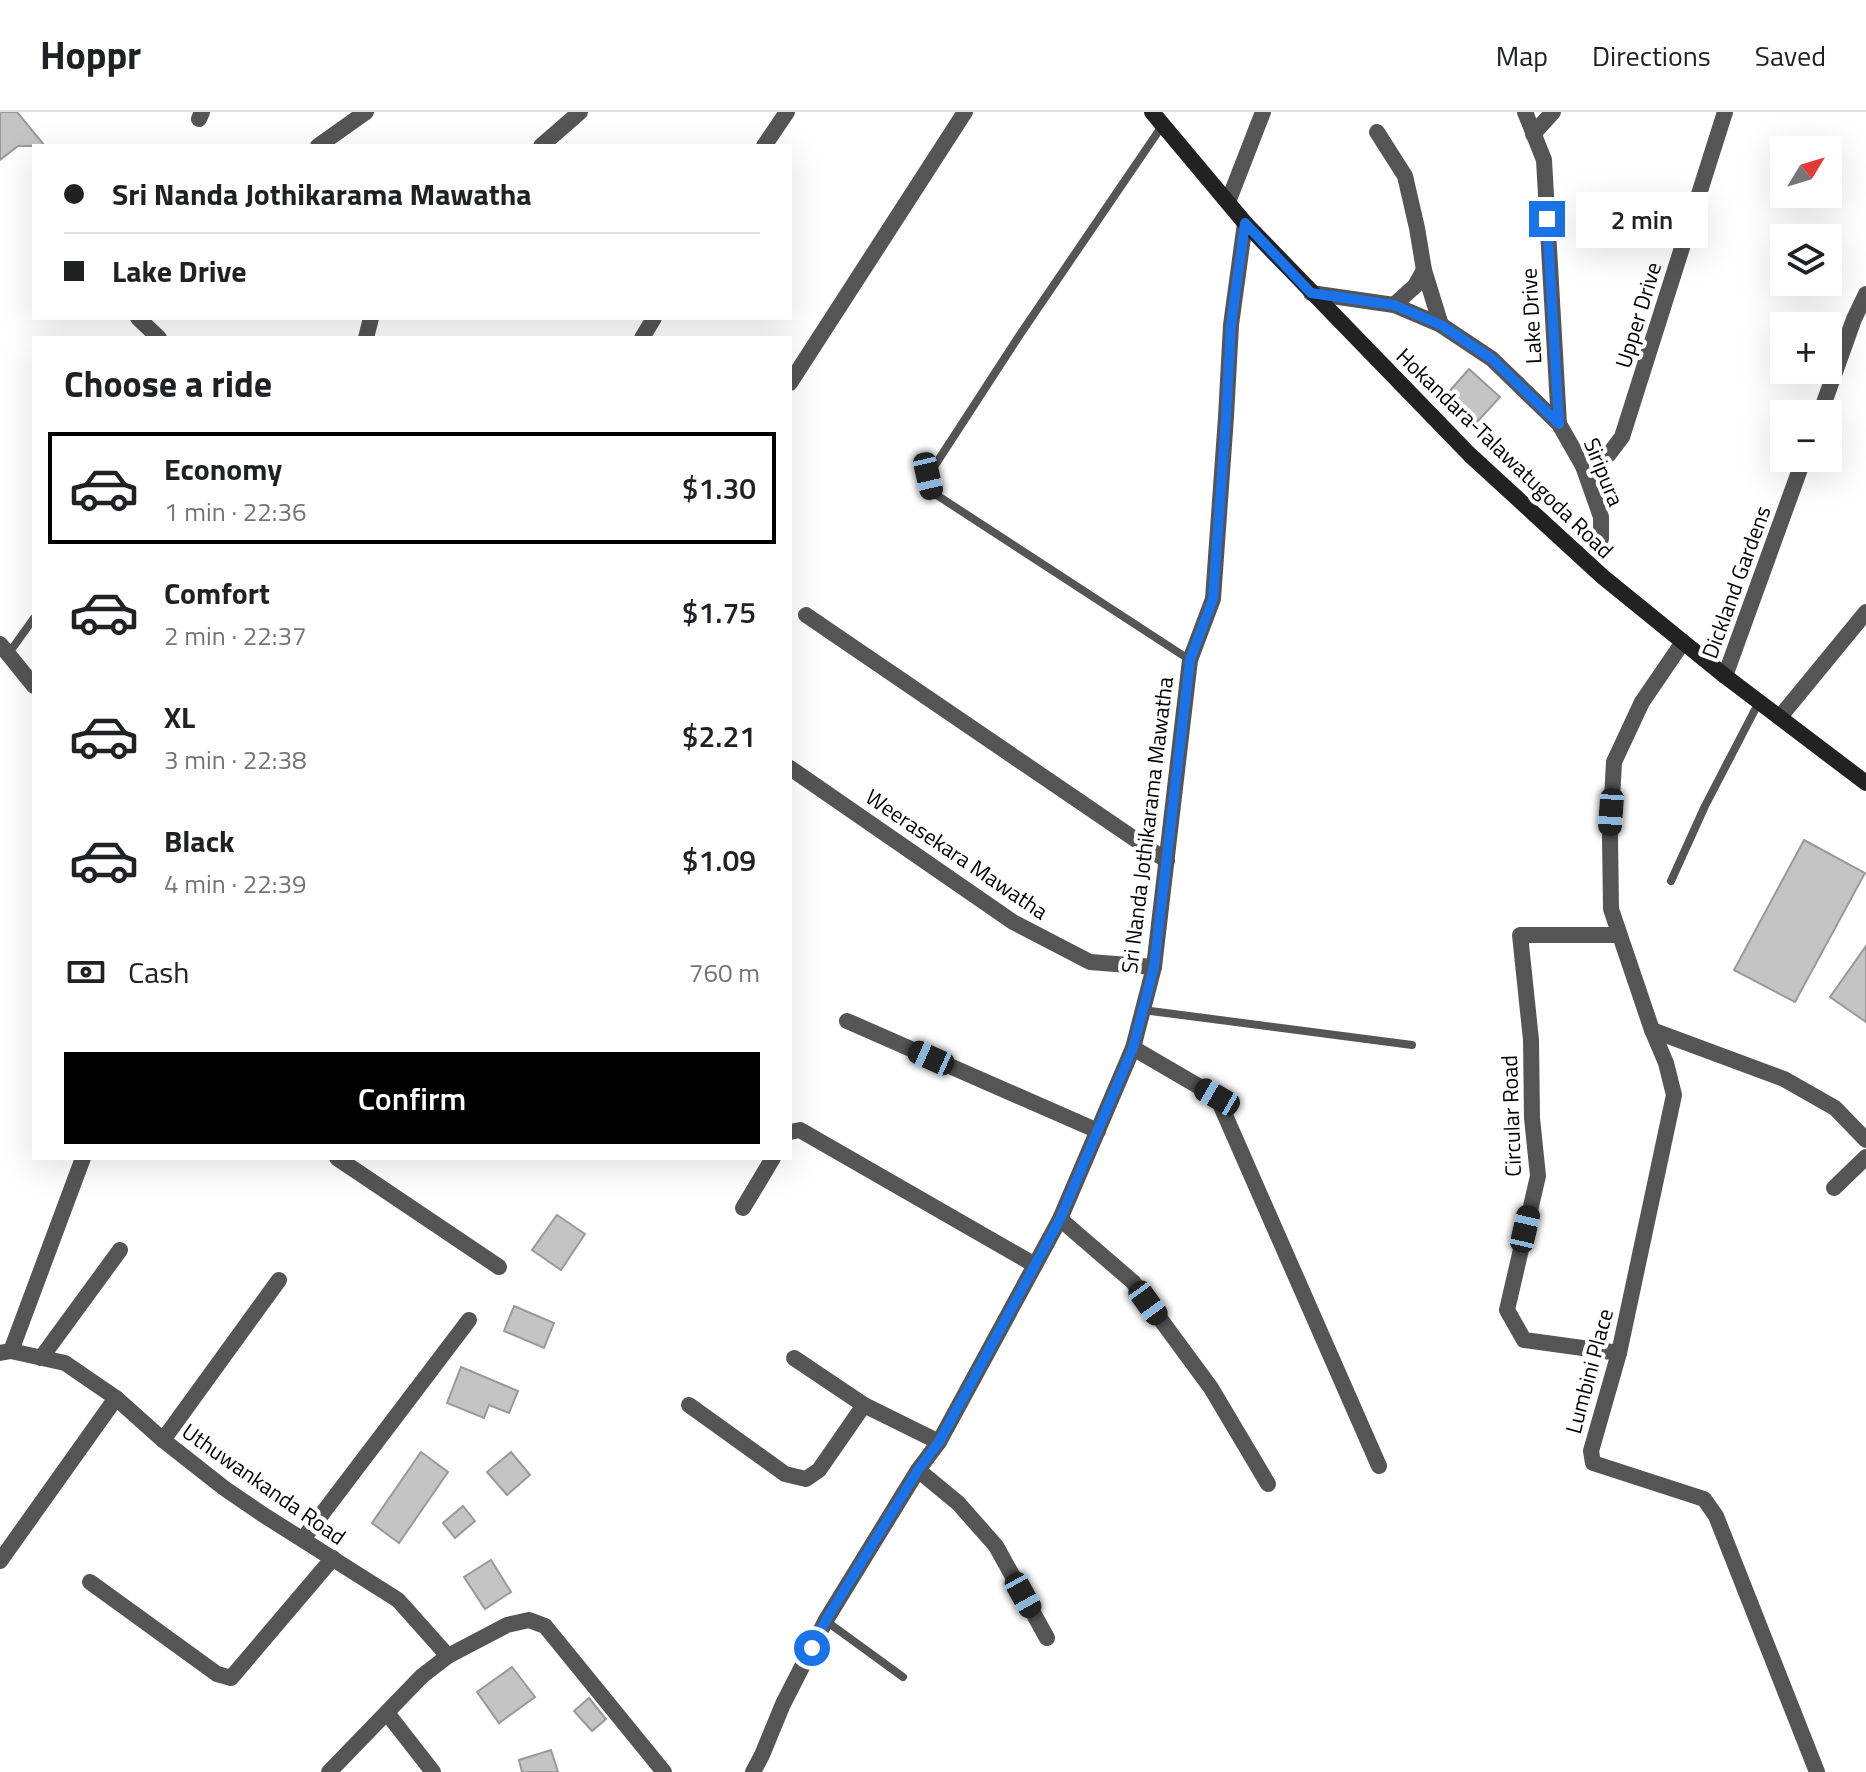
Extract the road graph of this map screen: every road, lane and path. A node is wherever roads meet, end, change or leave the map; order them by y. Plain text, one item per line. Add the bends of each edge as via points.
1 (366, 112) edge
2 (580, 112) edge
3 (787, 112) edge
4 (965, 112) edge
5 (1263, 112) edge
6 (1525, 112) edge
7 (1553, 112) edge
8 (1725, 112) edge
9 (1158, 118) edge
10 (1377, 132) dead end
11 (1533, 134) junction
12 (321, 144) edge
13 (543, 144) edge
14 (765, 144) edge
15 (1228, 202) junction
16 (1245, 223) junction
17 (1424, 270) junction
18 (1311, 293) junction
19 (1866, 294) edge
20 (1394, 305) junction
21 (140, 320) edge
22 (1441, 325) junction
23 (157, 336) edge
24 (792, 380) edge
25 (1825, 400) edge
26 (1559, 424) junction
27 (1583, 466) junction
28 (1799, 472) edge
29 (1601, 539) dead end
30 (1866, 612) edge
31 (806, 615) dead end
32 (32, 620) edge
33 (1683, 642) junction
34 (4, 649) edge
35 (1190, 660) junction
36 (1725, 676) junction
37 (32, 684) edge
38 (1759, 702) junction
39 (1780, 717) junction
40 (792, 769) edge
41 (1866, 783) edge
42 (1167, 861) junction
43 (1671, 881) dead end
44 (1619, 935) junction
45 (1154, 967) junction
46 (1143, 1010) junction
47 (847, 1021) dead end
48 (1652, 1030) junction
49 (1412, 1045) dead end
50 (1133, 1048) junction
51 (1098, 1131) junction
52 (792, 1132) edge
53 (1866, 1140) edge
54 (1866, 1157) edge
55 (82, 1160) edge
56 (340, 1160) edge
57 (772, 1160) edge
58 (1834, 1188) dead end
59 (743, 1208) dead end
60 (1060, 1219) junction
61 (120, 1250) dead end
62 (1035, 1265) junction
63 (499, 1267) dead end
64 (279, 1280) dead end
65 (469, 1320) dead end
66 (6, 1352) edge
67 (1619, 1353) junction
68 (41, 1358) junction
69 (794, 1358) dead end
70 (116, 1398) junction
71 (689, 1405) dead end
72 (864, 1405) junction
73 (163, 1440) junction
74 (939, 1442) junction
75 (1379, 1466) dead end
76 (918, 1470) junction
77 (1268, 1484) dead end
78 (303, 1539) junction
79 (333, 1558) junction
80 (0, 1561) edge
81 (90, 1582) dead end
82 (826, 1620) junction
83 (1047, 1638) dead end
84 (448, 1656) junction
85 (903, 1677) dead end
86 (387, 1713) junction
87 (329, 1772) edge
88 (433, 1772) edge
89 (664, 1772) edge
90 (753, 1772) edge
91 (1817, 1772) edge

1 - 12 street
2 - 13 street
3 - 14 street
4 - 24 street
5 - 15 street
6 - 11 street, Lake Drive
7 - 11 street
8 - 27 street, Upper Drive via 1622,437 1609,454
9 - 15 main road, Hokandara-Talawatugoda Road
9 - 35 lane via 928,476 932,492
10 - 17 street via 1405,176
11 - 26 street, Lake Drive via 1544,160
15 - 16 main road, Hokandara-Talawatugoda Road
16 - 18 main road, Hokandara-Talawatugoda Road
16 - 35 street, Sri Nanda Jothikarama Mawatha via 1231,325 1213,599
17 - 20 street
17 - 22 street
18 - 20 street, Siripura
18 - 33 main road, Hokandara-Talawatugoda Road via 1470,455 1589,565
19 - 25 street
20 - 22 street, Siripura
21 - 23 street
22 - 26 street, Siripura via 1492,359
26 - 27 street, Siripura
27 - 29 street, Siripura via 1601,517
28 - 36 street, Dickland Gardens
30 - 39 street
31 - 42 street
32 - 34 lane
33 - 36 main road, Hokandara-Talawatugoda Road
33 - 44 street, Lumbini Place via 1642,702 1614,762 1611,909
34 - 37 street
35 - 42 street, Sri Nanda Jothikarama Mawatha
36 - 38 main road, Hokandara-Talawatugoda Road
38 - 39 main road, Hokandara-Talawatugoda Road
38 - 43 lane
39 - 41 main road, Hokandara-Talawatugoda Road
40 - 45 street, Weerasekara Mawatha via 1013,922 1090,962
42 - 45 street, Sri Nanda Jothikarama Mawatha
44 - 48 street, Lumbini Place
44 - 67 street, Circular Road via 1520,935 1538,1176 1507,1310 1524,1340
45 - 46 street, Sri Nanda Jothikarama Mawatha
46 - 49 lane
46 - 50 street, Sri Nanda Jothikarama Mawatha
47 - 51 street
48 - 53 street via 1784,1079 1835,1108
48 - 67 street, Lumbini Place via 1674,1095
50 - 51 street, Sri Nanda Jothikarama Mawatha
50 - 75 street via 1217,1097
51 - 60 street, Sri Nanda Jothikarama Mawatha
52 - 62 street via 800,1130
54 - 58 street
55 - 66 street
56 - 63 street
57 - 59 street
60 - 62 street, Sri Nanda Jothikarama Mawatha
60 - 77 street via 1133,1282 1211,1388
61 - 68 street
62 - 74 street, Sri Nanda Jothikarama Mawatha
64 - 73 street
65 - 78 street
66 - 68 street, Uthuwankanda Road
67 - 91 street, Lumbini Place via 1591,1451 1593,1463 1704,1499 1716,1516
68 - 70 street, Uthuwankanda Road via 65,1363
69 - 72 street
70 - 73 street, Uthuwankanda Road
70 - 80 street
71 - 72 street via 785,1474 806,1479 819,1470
72 - 74 street
73 - 78 street, Uthuwankanda Road
74 - 76 street, Sri Nanda Jothikarama Mawatha
76 - 82 street, Sri Nanda Jothikarama Mawatha
76 - 83 street via 958,1503 996,1546
78 - 79 street, Uthuwankanda Road
79 - 81 street via 231,1678 217,1674
79 - 84 street, Uthuwankanda Road via 398,1600
82 - 85 lane
82 - 90 street, Sri Nanda Jothikarama Mawatha
84 - 86 street
84 - 89 street via 507,1625 522,1621 545,1626
86 - 87 street
86 - 88 street

